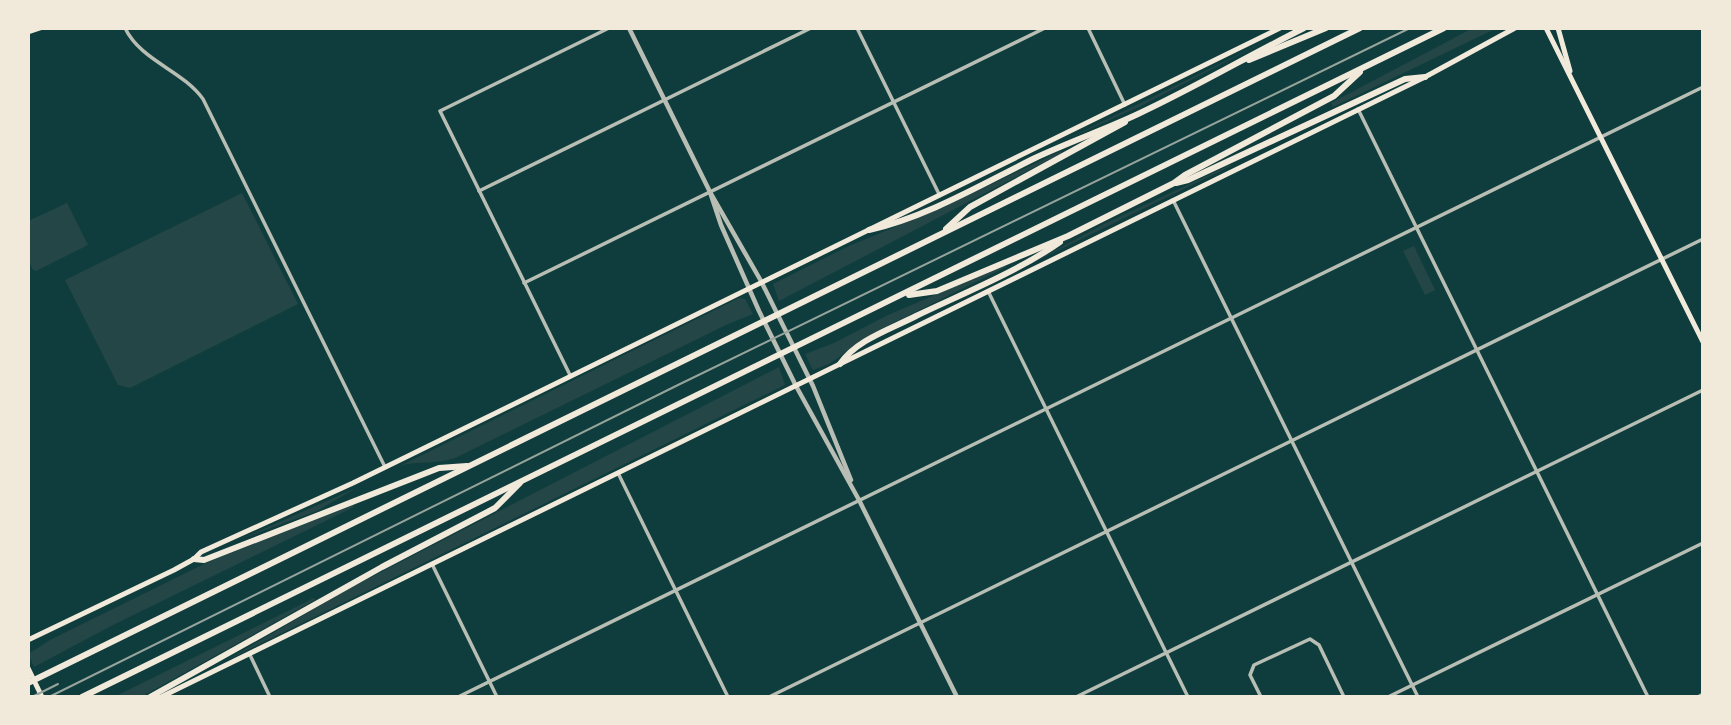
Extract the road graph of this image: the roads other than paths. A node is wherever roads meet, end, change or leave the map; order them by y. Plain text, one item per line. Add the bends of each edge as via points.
1 (40, 28) edge
2 (125, 28) edge
3 (609, 28) edge
4 (629, 28) edge
5 (811, 28) edge
6 (857, 28) edge
7 (1045, 28) edge
8 (1088, 28) edge
9 (1280, 28) edge
10 (1304, 28) edge
11 (1326, 28) edge
12 (1360, 28) edge
13 (1444, 28) edge
14 (1515, 28) edge
15 (1546, 28) edge
16 (1558, 28) edge
17 (28, 32) edge
18 (1237, 65) junction
19 (1367, 66) junction
20 (1570, 74) junction
21 (1425, 77) junction
22 (1703, 87) edge
23 (664, 100) junction
24 (894, 102) junction
25 (1125, 104) junction
26 (1358, 109) junction
27 (1136, 115) junction
28 (1601, 136) junction
29 (1174, 183) junction
30 (479, 191) junction
31 (710, 192) junction
32 (939, 194) junction
33 (1173, 201) junction
34 (1416, 227) junction
35 (869, 230) junction
36 (939, 235) junction
37 (1068, 236) junction
38 (1703, 239) edge
39 (1662, 259) junction
40 (761, 281) junction
41 (524, 283) junction
42 (748, 288) junction
43 (988, 291) junction
44 (901, 296) junction
45 (1231, 318) junction
46 (1703, 342) edge
47 (1476, 350) junction
48 (840, 364) junction
49 (570, 375) junction
50 (810, 379) junction
51 (796, 386) junction
52 (1703, 390) edge
53 (1046, 409) junction
54 (1292, 440) junction
55 (473, 465) junction
56 (385, 467) junction
57 (1536, 472) junction
58 (618, 473) junction
59 (525, 478) junction
60 (859, 500) junction
61 (1107, 531) junction
62 (1703, 543) edge
63 (194, 559) junction
64 (1351, 563) junction
65 (432, 564) junction
66 (675, 590) junction
67 (1597, 595) junction
68 (920, 623) junction
69 (28, 640) edge
70 (1166, 653) junction
71 (249, 654) junction
72 (28, 669) edge
73 (490, 681) junction
74 (28, 683) edge
75 (1412, 685) junction
76 (1703, 694) edge
77 (42, 697) edge
78 (82, 697) edge
79 (150, 697) edge
80 (161, 697) edge
81 (270, 697) edge
82 (458, 697) edge
83 (497, 697) edge
84 (728, 697) edge
85 (769, 697) edge
86 (957, 697) edge
87 (1076, 697) edge
88 (1188, 697) edge
89 (1261, 697) edge
90 (1344, 697) edge
91 (1388, 697) edge
92 (1418, 697) edge
93 (1648, 697) edge
94 (1698, 697) edge

1 - 17 main road
2 - 56 street via 137,47 203,99
3 - 30 street via 440,111
4 - 23 street
5 - 23 street
6 - 24 street
7 - 24 street
8 - 25 street
9 - 25 main road
10 - 18 highway
11 - 18 highway
12 - 36 highway
13 - 19 highway
14 - 21 main road
15 - 20 main road
16 - 20 main road
18 - 27 highway
19 - 29 highway via 1334,96
19 - 44 highway
20 - 28 main road
21 - 26 main road
21 - 29 highway via 1405,79
22 - 28 street
23 - 30 street
23 - 31 street
24 - 31 street
24 - 32 street
25 - 32 main road
26 - 33 main road
26 - 34 street
27 - 35 highway via 932,207
27 - 36 highway via 970,206
28 - 34 street
28 - 39 main road
29 - 37 highway
30 - 41 street
31 - 40 street
31 - 41 street
31 - 42 street
32 - 35 main road
33 - 43 main road
33 - 45 street
34 - 45 street
34 - 47 street
35 - 40 main road
36 - 55 highway
37 - 44 highway via 937,291
37 - 48 highway via 1002,275 874,337
38 - 39 street
39 - 46 main road
39 - 47 street
40 - 42 main road
40 - 50 street
41 - 49 street
42 - 49 main road
42 - 51 street
43 - 48 main road
43 - 53 street
44 - 59 highway
45 - 53 street
45 - 54 street
47 - 54 street
47 - 57 street
48 - 50 main road
49 - 56 main road
50 - 51 main road
50 - 60 street
51 - 58 main road
51 - 60 street
52 - 57 street
53 - 60 street
53 - 61 street
54 - 61 street
54 - 64 street
55 - 63 highway via 439,468 204,560
55 - 74 highway
56 - 63 main road
57 - 64 street
57 - 67 street
58 - 65 main road
58 - 66 street
59 - 78 highway
59 - 79 highway via 495,508
60 - 66 street
60 - 68 street
61 - 68 street
61 - 70 street
62 - 67 street
63 - 69 main road
64 - 70 street
64 - 75 street
65 - 71 main road
65 - 73 street
66 - 73 street
66 - 84 street
67 - 75 street
67 - 93 street
68 - 85 street
68 - 86 street
70 - 87 street
70 - 88 street
71 - 80 main road
71 - 81 street
72 - 77 main road
73 - 82 street
73 - 83 street
75 - 91 street
75 - 92 street
76 - 94 street
89 - 90 street via 1250,675 1254,666 1310,639 1319,645

